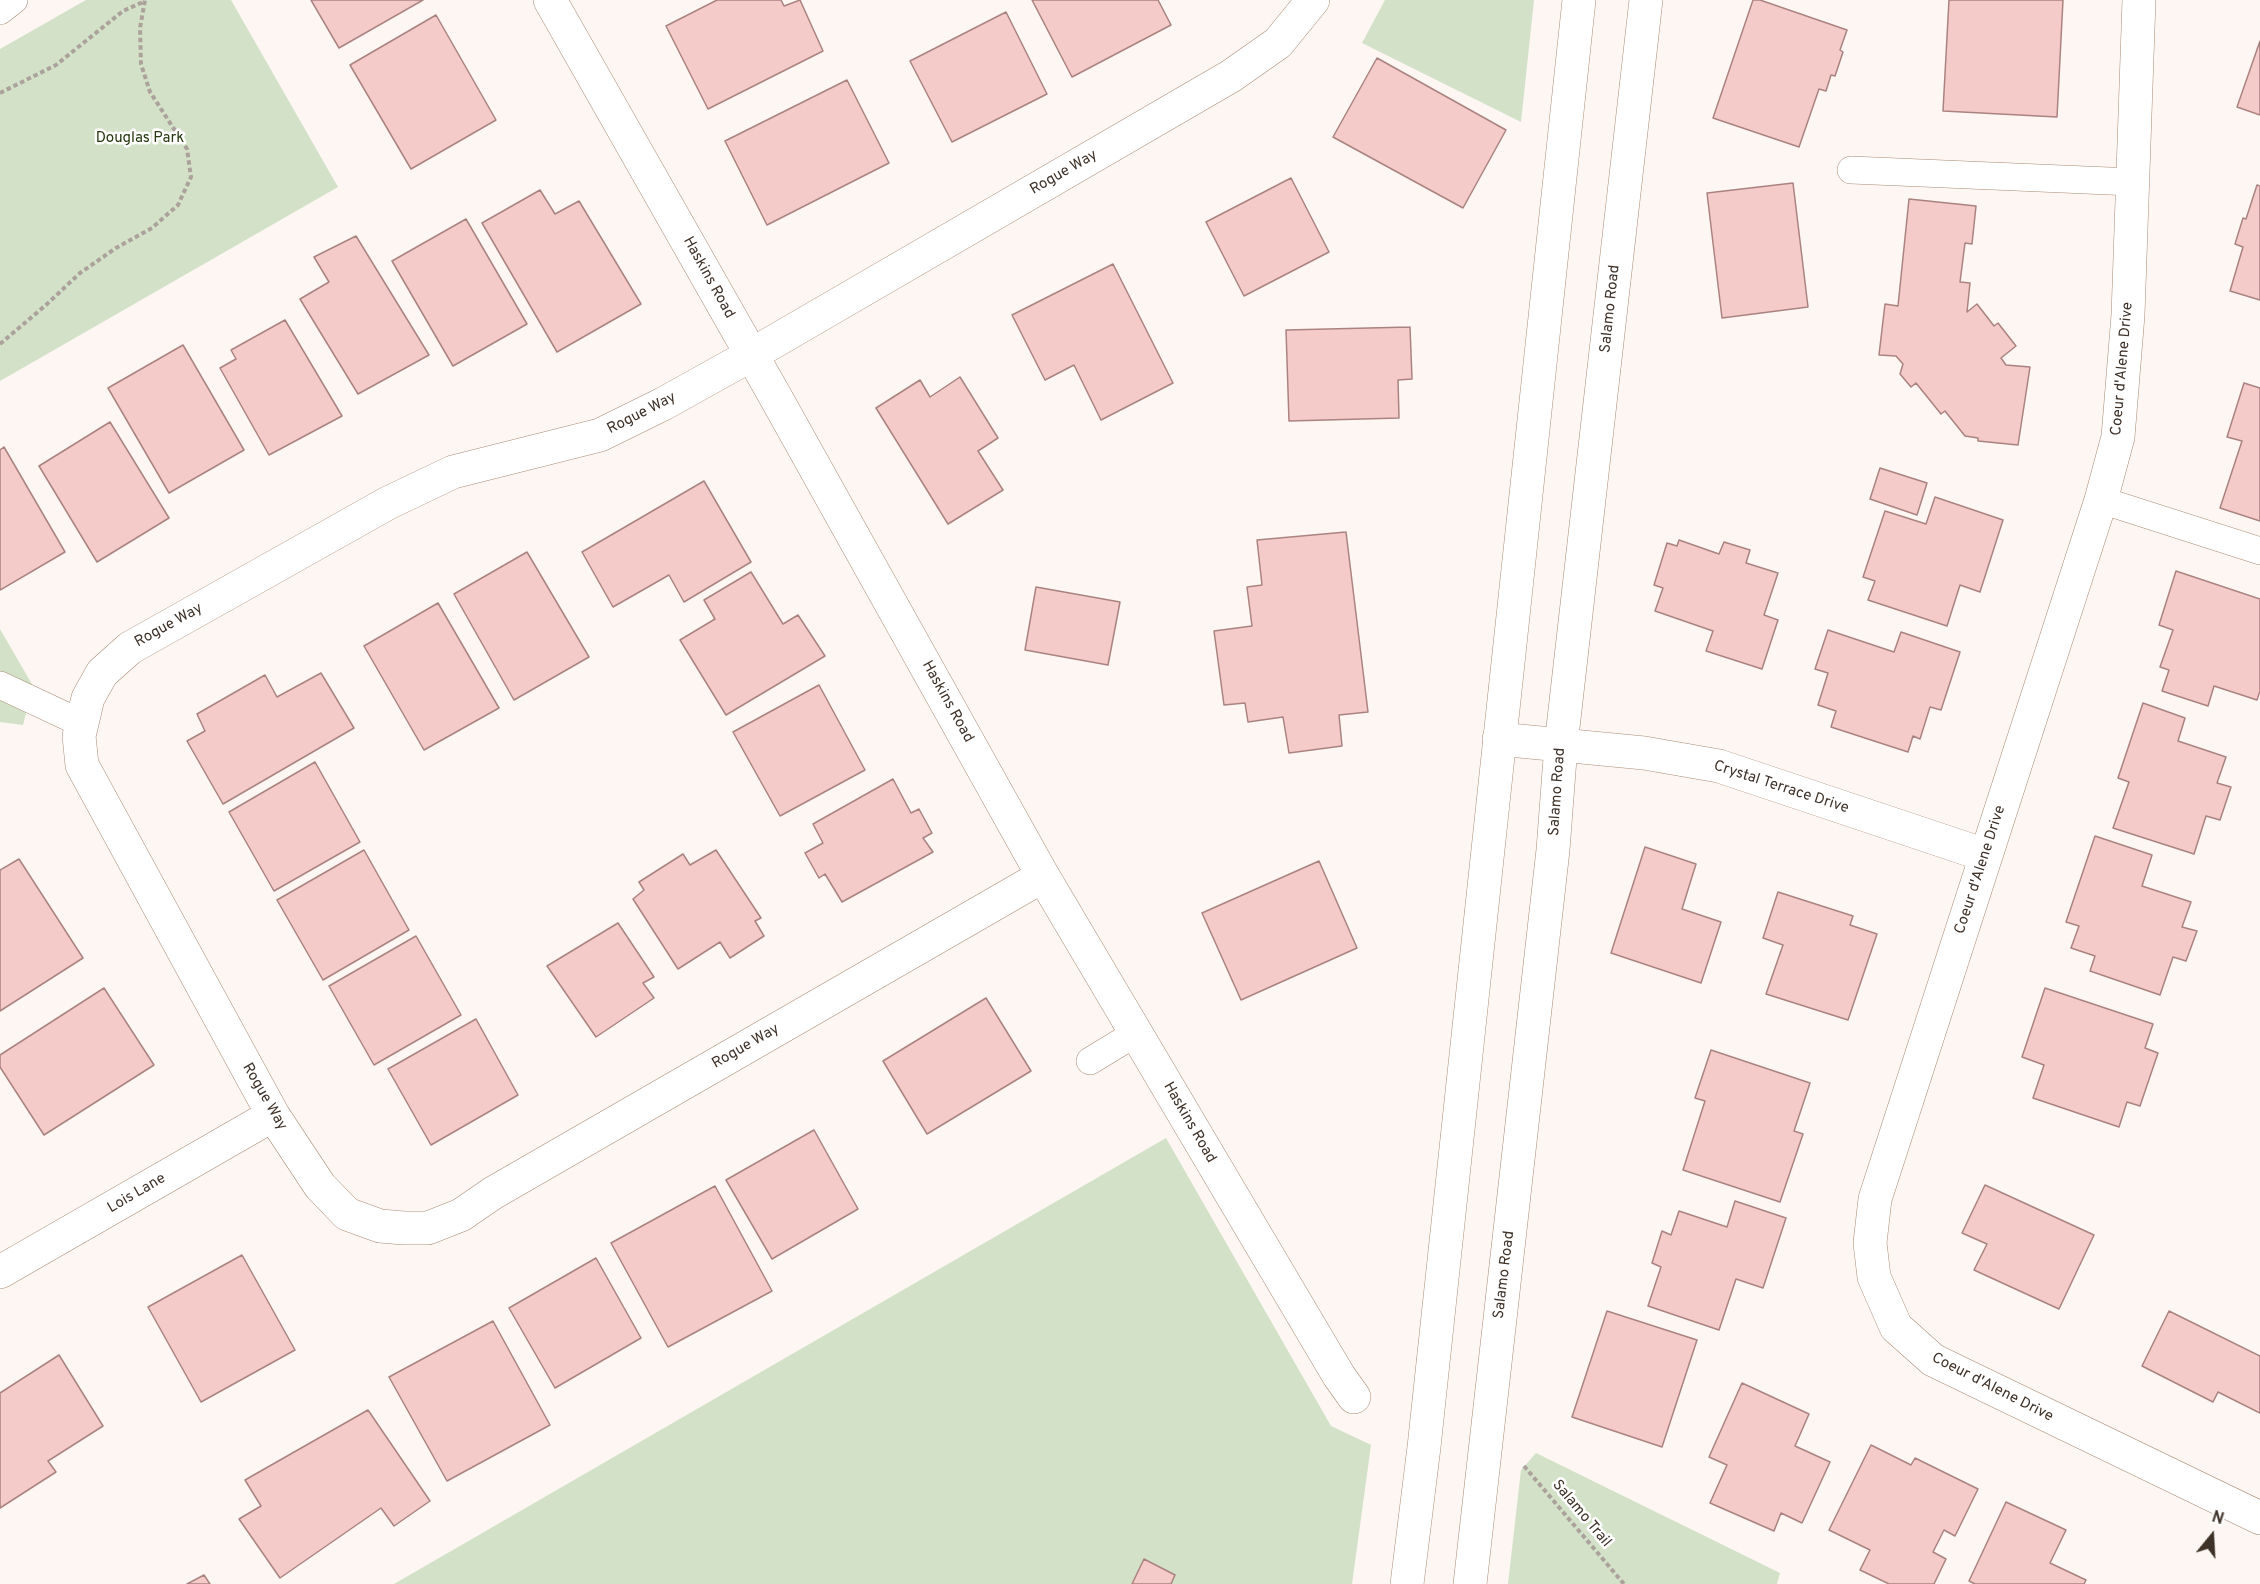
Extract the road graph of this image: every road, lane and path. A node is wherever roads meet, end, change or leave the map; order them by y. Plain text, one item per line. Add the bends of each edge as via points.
1 (14, 0) edge
2 (550, 0) edge
3 (1313, 0) edge
4 (1579, 0) edge
5 (1646, 0) edge
6 (2139, 0) edge
7 (144, 1) edge
8 (0, 11) edge
9 (0, 93) edge
10 (1851, 170) dead end
11 (2133, 182) junction
12 (0, 344) edge
13 (751, 355) junction
14 (2101, 500) junction
15 (2260, 551) edge
16 (0, 685) edge
17 (81, 723) junction
18 (1499, 739) junction
19 (1561, 745) junction
20 (1985, 855) junction
21 (1043, 876) junction
22 (1136, 1033) junction
23 (1090, 1061) dead end
24 (273, 1115) junction
25 (0, 1272) edge
26 (1354, 1397) dead end
27 (1520, 1461) dead end
28 (2260, 1518) edge
29 (1407, 1584) edge
30 (1470, 1584) edge
31 (1624, 1584) edge

1 - 8 lane
2 - 13 street, Haskins Road
3 - 13 street, Rogue Way via 1278,43 1231,76
4 - 18 street
5 - 19 street, Salamo Road
6 - 11 street, Coeur d'Alene Drive
7 - 9 path via 123,11 56,65
7 - 12 path via 141,64 150,92 187,149 191,177 178,205 152,228 80,273
10 - 11 lane
11 - 14 street, Coeur d'Alene Drive via 2118,437
13 - 17 street, Rogue Way via 600,435 453,472 388,503 130,648 102,673 88,698
13 - 21 street, Haskins Road
14 - 15 lane
14 - 20 street, Coeur d'Alene Drive
16 - 17 lane
17 - 24 street, Rogue Way via 82,765
18 - 19 street, Crystal Terrace Drive
18 - 29 street
19 - 20 street, Crystal Terrace Drive via 1644,753 1719,766
19 - 30 street, Salamo Road via 1553,850
20 - 28 street, Coeur d'Alene Drive via 1875,1199 1870,1238 1874,1277 1896,1327 1933,1360
21 - 22 street, Haskins Road
21 - 24 street, Rogue Way via 461,1215 428,1227 380,1226 347,1214 320,1186
22 - 23 lane
22 - 26 street, Haskins Road
24 - 25 street, Lois Lane
27 - 31 path, Salamo Trail

